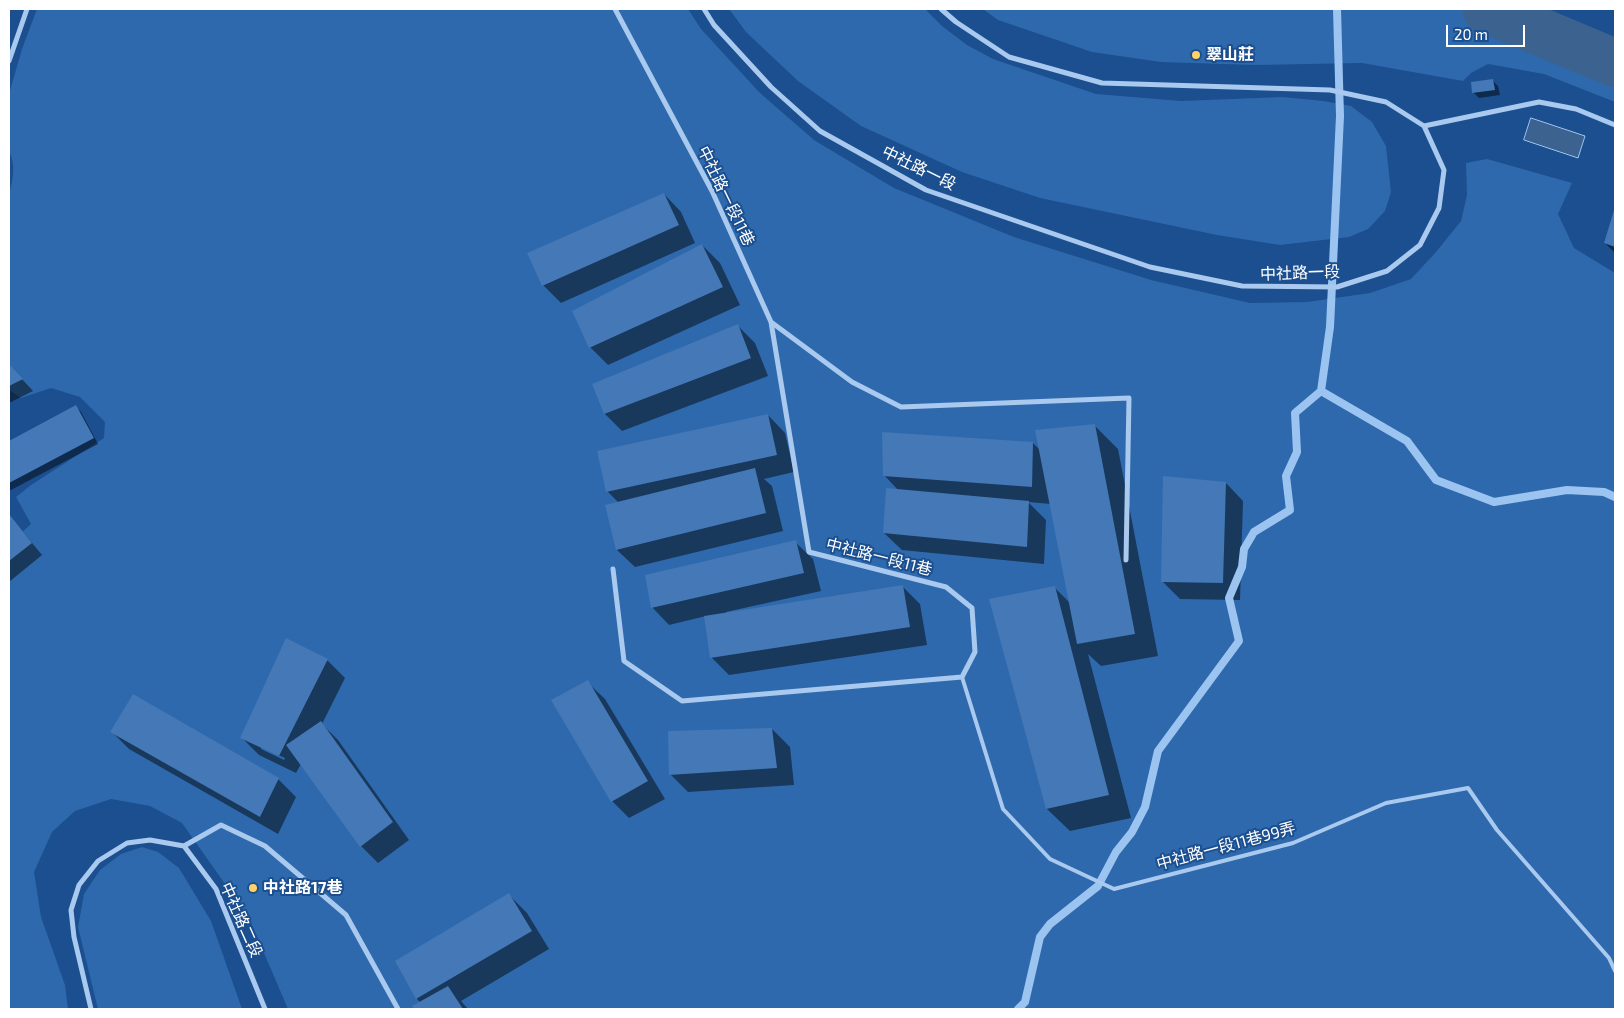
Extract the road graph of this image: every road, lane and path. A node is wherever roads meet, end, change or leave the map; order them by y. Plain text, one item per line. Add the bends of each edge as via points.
1 (27, 9) edge
2 (615, 9) edge
3 (704, 9) edge
4 (941, 9) edge
5 (9, 61) edge
6 (1615, 125) edge
7 (1424, 126) junction
8 (771, 322) junction
9 (1126, 560) dead end
10 (613, 569) dead end
11 (962, 677) junction
12 (184, 846) junction
13 (1615, 971) edge
14 (90, 1009) edge
15 (265, 1009) edge
16 (398, 1009) edge

1 - 5 street
2 - 8 street, 中社路一段11巷 via 712,190
3 - 7 street, 中社路一段 via 714,25 771,87 820,131 926,190 1150,267 1242,286 1337,287 1387,271 1420,246 1439,208 1444,170
4 - 7 street via 1009,57 1102,83 1330,90 1386,102
6 - 7 street via 1576,109 1539,102
8 - 9 street via 852,382 901,407 1130,398
8 - 11 street, 中社路一段11巷 via 809,552 946,587 972,608 976,652
10 - 11 street via 624,661 682,701
11 - 13 lane, 中社路一段11巷99弄 via 1003,809 1050,859 1114,889 1293,843 1386,803 1468,788 1497,830 1609,958
12 - 14 street via 150,840 127,843 98,861 79,885 71,910
12 - 15 street, 中社路二段 via 216,889
12 - 16 street via 221,825 265,846 346,915

